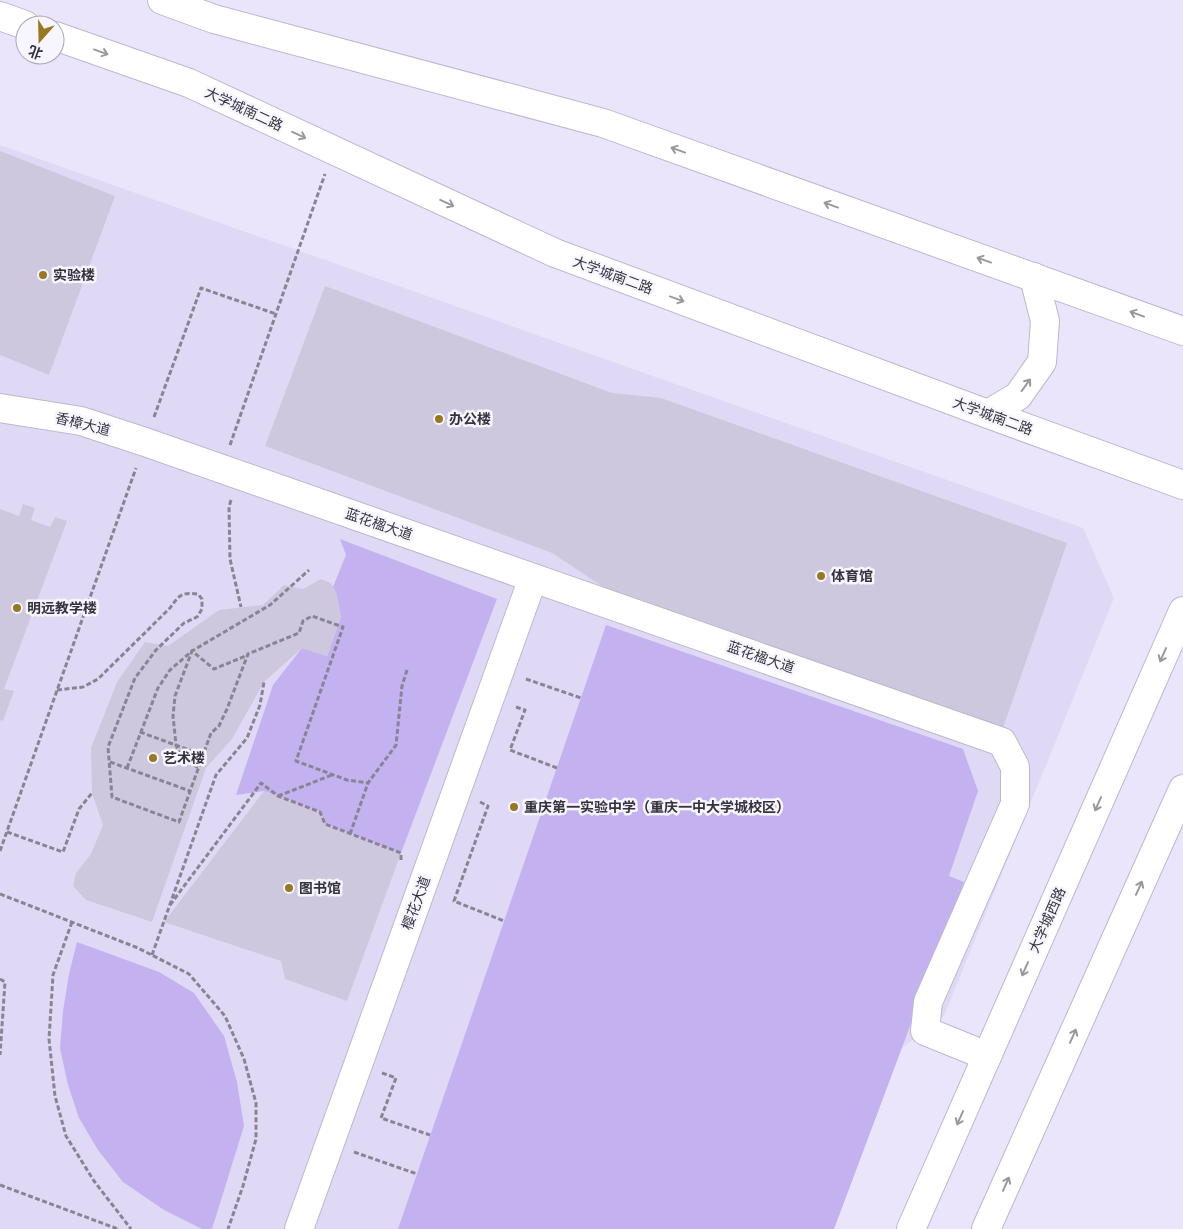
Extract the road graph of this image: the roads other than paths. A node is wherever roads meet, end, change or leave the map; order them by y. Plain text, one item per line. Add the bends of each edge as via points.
1 (162, 0) edge
2 (0, 16) edge
3 (15, 21) edge
4 (65, 40) edge
5 (1034, 278) junction
6 (1183, 330) edge
7 (0, 408) edge
8 (988, 414) junction
9 (155, 445) joint
10 (1183, 485) edge
11 (533, 578) junction
12 (1183, 611) edge
13 (1183, 789) edge
14 (987, 1056) junction
15 (299, 1229) edge
16 (911, 1229) edge
17 (986, 1229) edge

5 -> 1 main road via 603,123 214,19
2 - 3 main road
4 -> 8 main road, 大学城南二路 via 188,84 555,253
6 -> 5 main road
8 -> 5 main road via 1018,396 1042,362 1045,321
7 - 9 main road, 香樟大道 via 81,421
8 - 10 main road, 大学城南二路
9 - 11 main road, 蓝花楹大道
11 - 14 main road, 蓝花楹大道 via 1002,742 1015,767 1015,804 928,1002 925,1031
11 - 15 main road, 樱花大道
12 -> 14 main road, 大学城西路
17 -> 13 main road
14 -> 16 main road, 大学城西路

